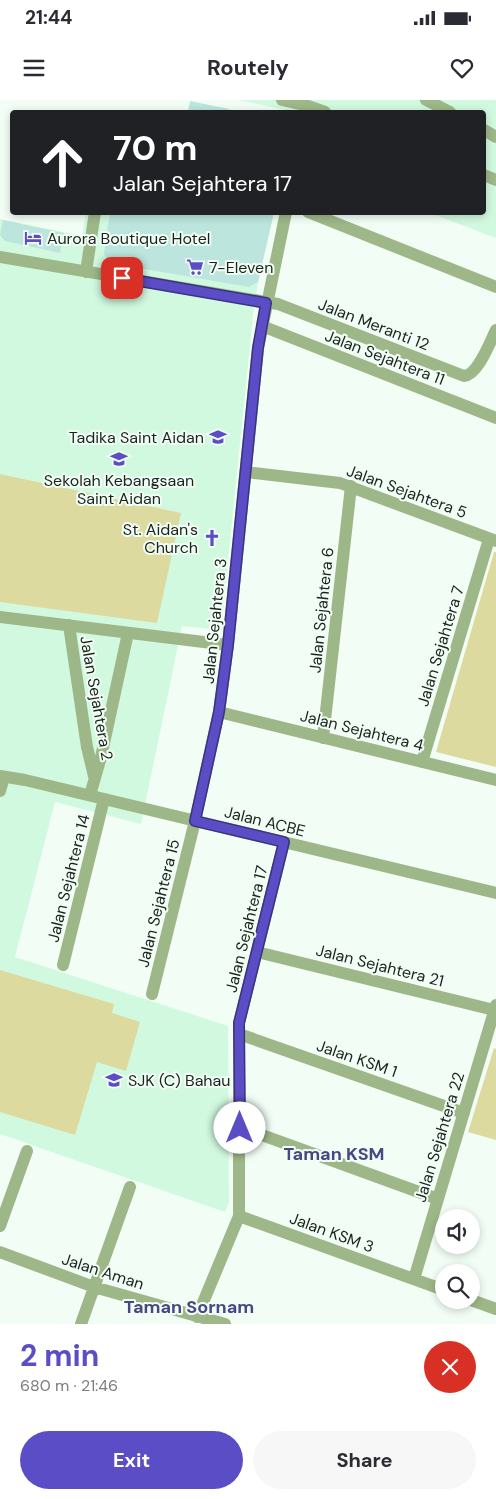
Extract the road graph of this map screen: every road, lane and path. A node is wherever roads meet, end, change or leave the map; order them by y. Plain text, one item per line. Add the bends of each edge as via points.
1 (282, 100) edge
2 (426, 100) edge
3 (308, 106) edge
4 (446, 110) edge
5 (95, 215) edge
6 (285, 215) edge
7 (316, 215) edge
8 (0, 257) edge
9 (86, 272) junction
10 (496, 287) edge
11 (266, 303) junction
12 (262, 326) junction
13 (496, 330) edge
14 (496, 418) edge
15 (246, 472) junction
16 (351, 486) junction
17 (493, 540) edge
18 (0, 617) edge
19 (69, 625) junction
20 (128, 633) junction
21 (228, 645) junction
22 (219, 712) junction
23 (323, 738) junction
24 (422, 762) junction
25 (1, 774) edge
26 (94, 776) junction
27 (496, 780) edge
28 (0, 791) edge
29 (90, 795) junction
30 (104, 799) junction
31 (195, 821) junction
32 (284, 842) junction
33 (496, 893) edge
34 (257, 952) junction
35 (63, 965) dead end
36 (152, 994) dead end
37 (495, 1007) edge
38 (239, 1028) junction
39 (464, 1113) junction
40 (240, 1128) junction
41 (27, 1151) dead end
42 (130, 1187) dead end
43 (438, 1199) junction
44 (239, 1216) junction
45 (0, 1226) edge
46 (0, 1252) edge
47 (414, 1279) junction
48 (94, 1287) junction
49 (435, 1287) edge
50 (480, 1303) edge
51 (496, 1308) edge
52 (197, 1317) junction
53 (81, 1324) edge
54 (226, 1324) edge

1 - 3 street
2 - 4 street
5 - 9 street
6 - 11 street, Jalan Sejahtera 3
7 - 10 street
8 - 9 street, Jalan Meranti 12
9 - 11 street, Jalan Meranti 12
11 - 12 street, Jalan Sejahtera 3
11 - 13 street, Jalan Meranti 12 via 278,304 459,375 469,376 476,370
12 - 14 street, Jalan Sejahtera 11
12 - 15 street, Jalan Sejahtera 3
15 - 16 street, Jalan Sejahtera 5 via 328,480
15 - 21 street, Jalan Sejahtera 3
16 - 17 street, Jalan Sejahtera 5
16 - 23 street, Jalan Sejahtera 6
17 - 24 street, Jalan Sejahtera 7
18 - 19 street
19 - 20 street
19 - 26 street, Jalan Sejahtera 2
20 - 21 street
20 - 26 street, Jalan Sejahtera 2
21 - 22 street, Jalan Sejahtera 3
22 - 23 street, Jalan Sejahtera 4
22 - 31 street, Jalan Sejahtera 3
23 - 24 street, Jalan Sejahtera 4
24 - 27 street, Jalan Sejahtera 4
25 - 28 street
25 - 29 street, Jalan ACBE
26 - 29 street, Jalan Sejahtera 2
29 - 30 street, Jalan ACBE
30 - 31 street, Jalan ACBE
30 - 35 street, Jalan Sejahtera 14
31 - 32 street, Jalan ACBE
31 - 36 street, Jalan Sejahtera 15
32 - 33 street, Jalan ACBE
32 - 34 street, Jalan Sejahtera 17
34 - 37 street, Jalan Sejahtera 21
34 - 38 street, Jalan Sejahtera 17
37 - 39 street, Jalan Sejahtera 22
38 - 39 street, Jalan KSM 1
38 - 40 street, Jalan Sejahtera 17
39 - 43 street, Jalan Sejahtera 22
40 - 43 street
40 - 44 street, Jalan Sejahtera 17
41 - 45 street
42 - 48 street
43 - 47 street, Jalan Sejahtera 22
44 - 47 street, Jalan KSM 3
44 - 52 street
46 - 48 street, Jalan Aman
47 - 49 street, Jalan KSM 3
48 - 52 street, Jalan Aman
48 - 53 street
50 - 51 street
52 - 54 street, Jalan Aman

